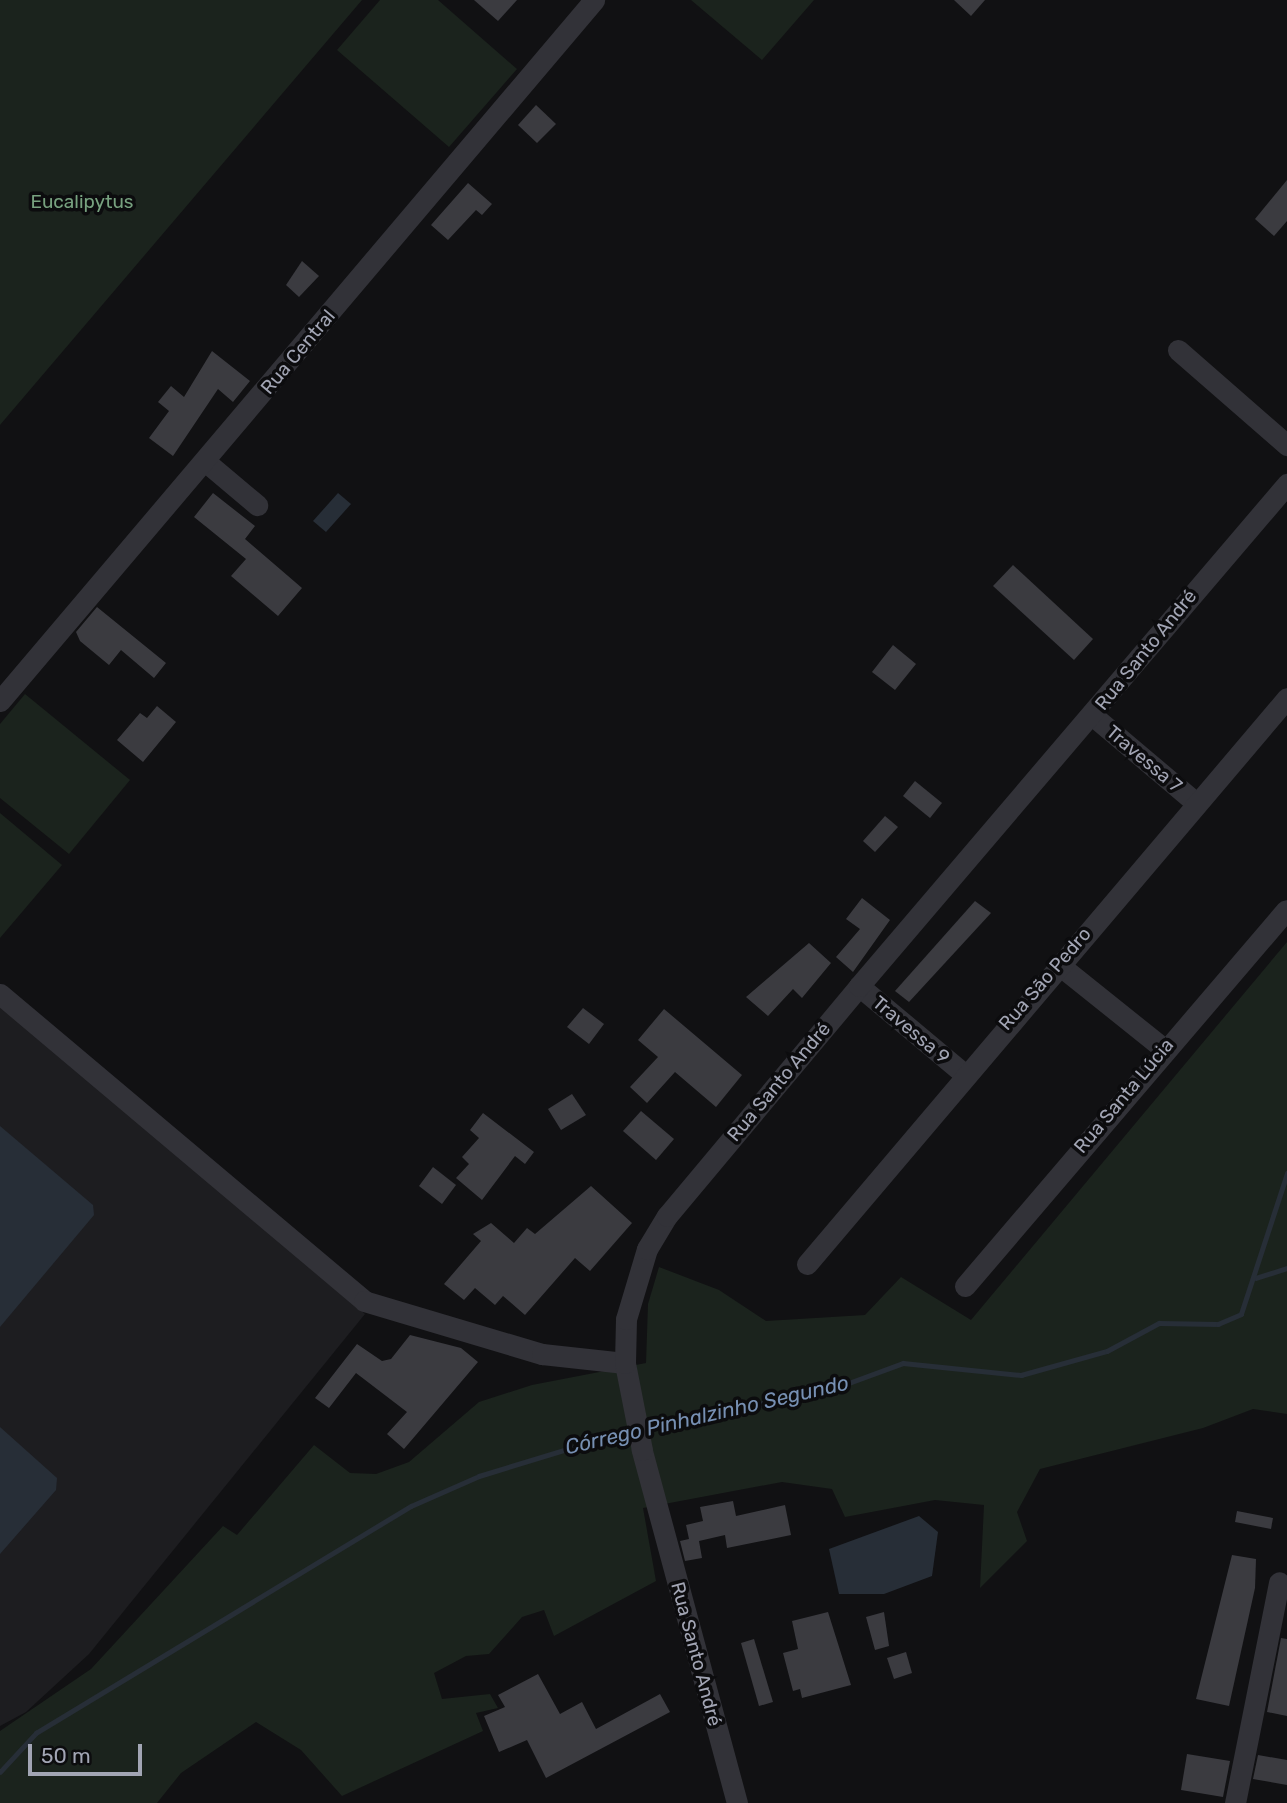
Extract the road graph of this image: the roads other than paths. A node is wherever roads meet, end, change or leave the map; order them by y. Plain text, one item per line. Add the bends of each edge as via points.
1 (594, 0) edge
2 (1178, 350) dead end
3 (1287, 444) edge
4 (206, 462) junction
5 (1287, 484) edge
6 (257, 505) dead end
7 (1287, 698) edge
8 (0, 701) edge
9 (1092, 715) junction
10 (1196, 803) junction
11 (1286, 910) edge
12 (1058, 964) junction
13 (859, 986) junction
14 (0, 994) edge
15 (1163, 1048) junction
16 (963, 1073) junction
17 (807, 1264) dead end
18 (965, 1286) dead end
19 (625, 1363) junction
20 (1279, 1582) dead end
21 (737, 1803) edge
22 (1235, 1803) edge

1 - 4 street, Rua Central
2 - 3 street
4 - 6 street
4 - 8 street, Rua Central
5 - 9 street, Rua Santo André
7 - 10 street, Rua São Pedro
9 - 10 street, Travessa 7
9 - 13 street, Rua Santo André
10 - 12 street, Rua São Pedro
11 - 15 street, Rua Santa Lúcia
12 - 15 street
12 - 16 street, Rua São Pedro
13 - 16 street, Travessa 9
13 - 19 street, Rua Santo André via 667,1216 637,1276
14 - 19 street via 364,1301 542,1354
15 - 18 street, Rua Santa Lúcia
16 - 17 street, Rua São Pedro
19 - 21 street, Rua Santo André via 642,1450
20 - 22 street

